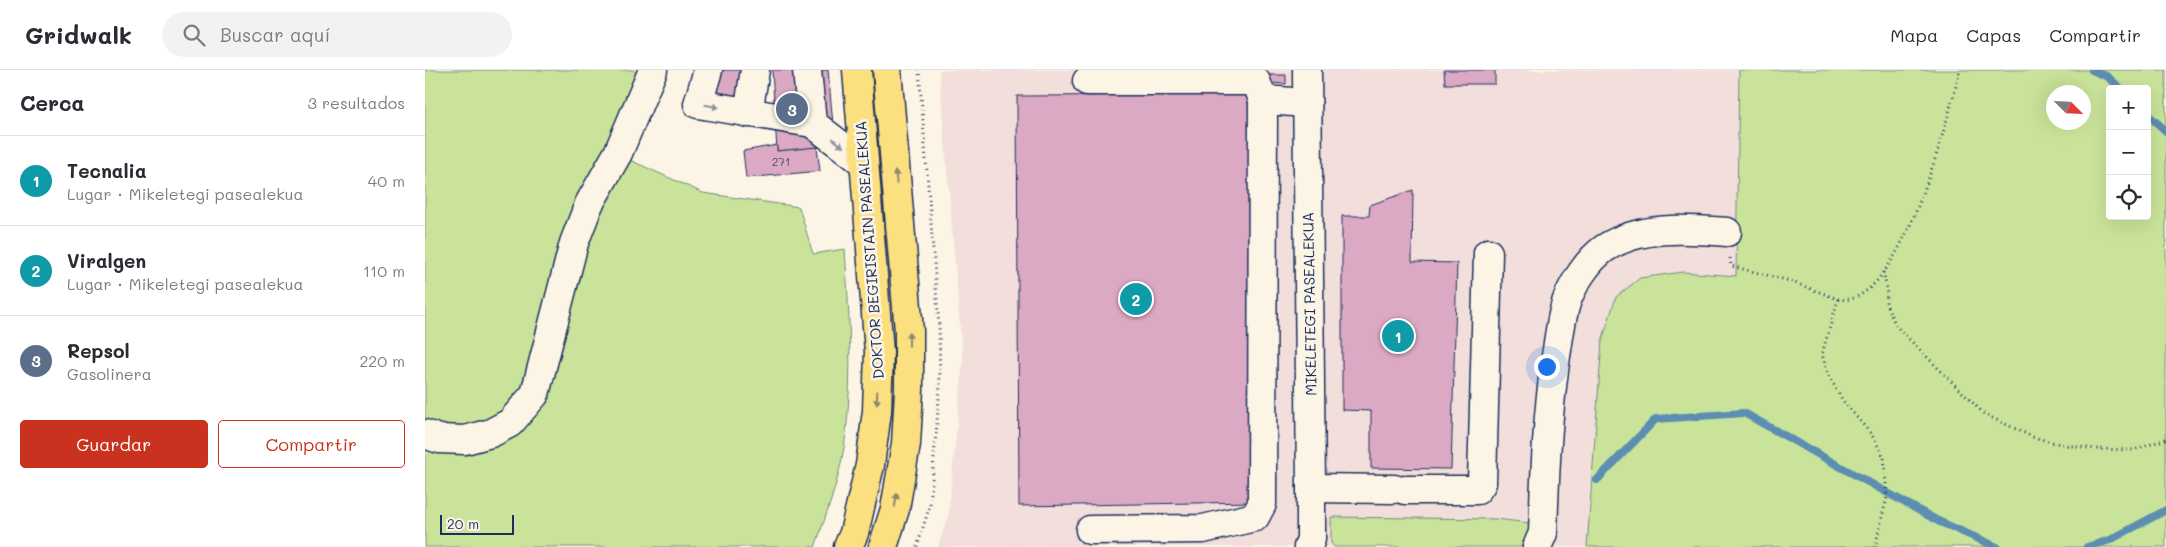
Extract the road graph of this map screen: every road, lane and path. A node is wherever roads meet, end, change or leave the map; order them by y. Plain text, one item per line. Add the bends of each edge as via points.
1 (653, 70) edge
2 (708, 70) edge
3 (755, 70) edge
4 (807, 70) edge
5 (857, 70) edge
6 (887, 70) edge
7 (1307, 70) edge
8 (1960, 70) edge
9 (1087, 81) dead end
10 (1263, 100) junction
11 (1307, 103) junction
12 (749, 112) junction
13 (812, 123) junction
14 (864, 163) junction
15 (1727, 232) joint
16 (1488, 253) dead end
17 (1883, 272) junction
18 (1838, 299) junction
19 (425, 434) edge
20 (2166, 439) edge
21 (1311, 488) junction
22 (1089, 522) dead end
23 (1311, 544) edge
24 (848, 547) edge
25 (883, 547) edge
26 (1537, 547) edge
27 (1875, 547) edge

1 - 19 street via 618,152 589,204 574,243 535,394 510,423 491,433 465,440 439,439
2 -> 12 street via 698,104
3 - 12 street
4 - 13 street
5 - 14 main road, DOKTOR BEGIRISTAIN PASEALEKUA
25 -> 6 main road via 895,509 906,444 909,390 909,331
7 - 11 street, MIKELETEGI PASEALEKUA
8 - 17 path via 1947,126 1927,185 1910,226
9 - 10 street via 1256,81
10 - 11 street
10 - 22 street via 1262,504 1255,517 1203,529
11 - 21 street, MIKELETEGI PASEALEKUA
12 - 13 street
13 -> 14 street
14 -> 24 main road, DOKTOR BEGIRISTAIN PASEALEKUA via 879,352 877,411 870,465
15 - 18 path via 1731,266 1790,281
15 - 26 street via 1678,228 1635,236 1605,248 1585,268 1567,300 1558,346 1548,410 1543,534
16 - 21 street via 1482,483 1477,490
17 - 18 path via 1862,295 1846,301
17 - 20 path via 1886,304 1897,326 1984,414 2033,437 2080,447 2134,450
18 - 27 path via 1822,354 1828,374 1843,402 1872,435 1884,457 1887,496
21 - 23 street, MIKELETEGI PASEALEKUA

